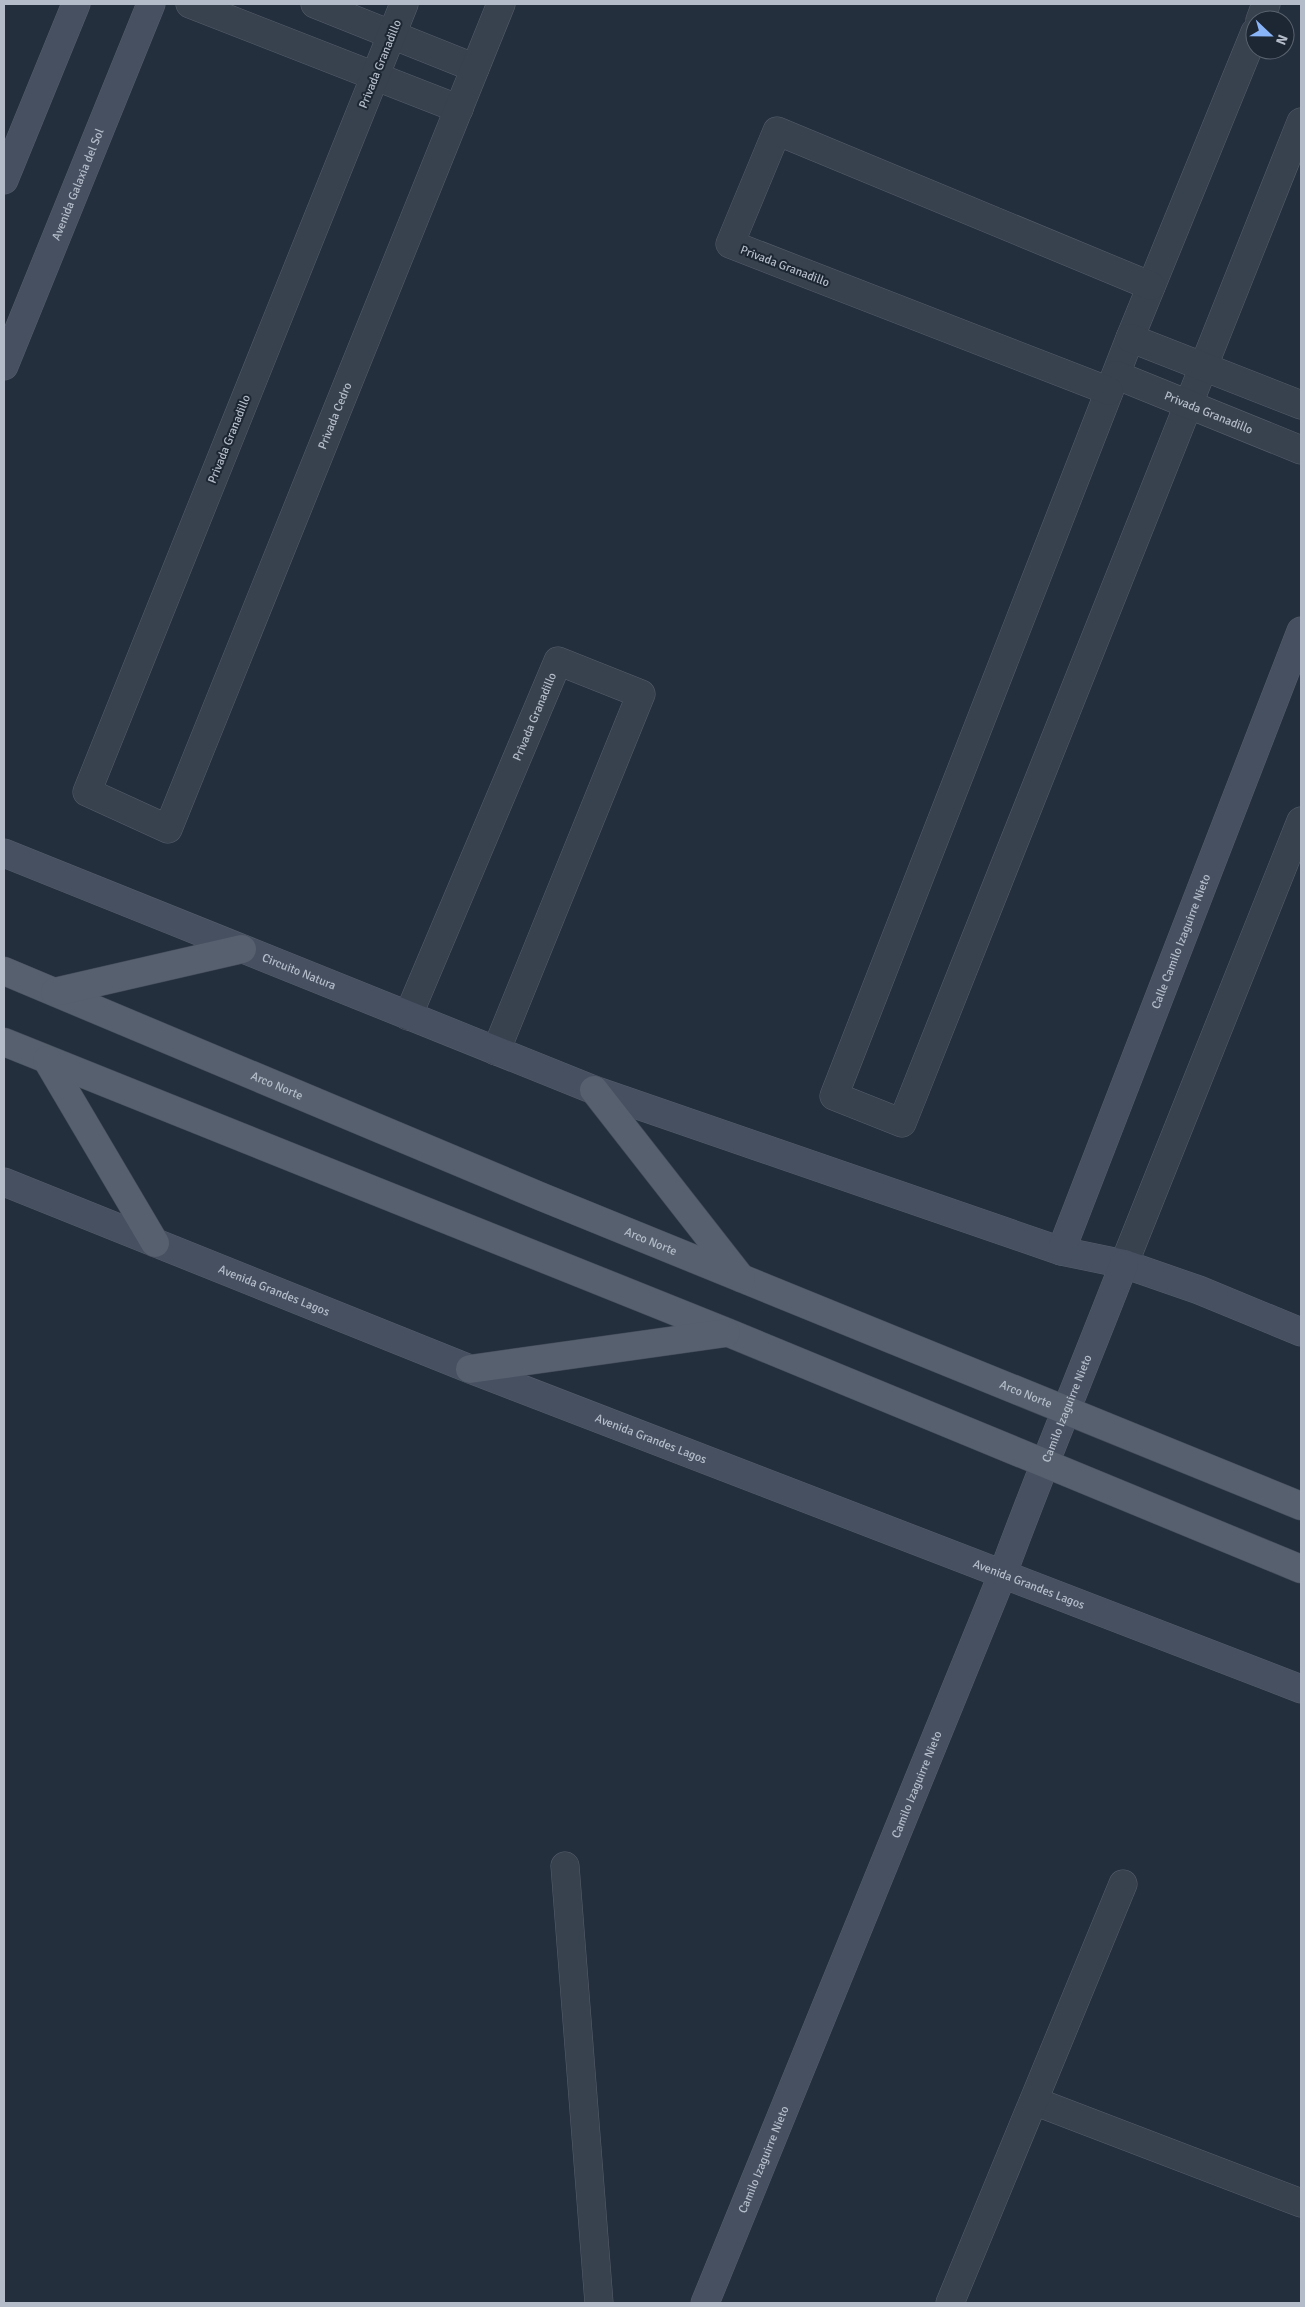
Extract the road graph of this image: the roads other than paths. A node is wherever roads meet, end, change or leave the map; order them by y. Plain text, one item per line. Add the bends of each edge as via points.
1 (76, 4) edge
2 (151, 4) edge
3 (190, 4) edge
4 (315, 4) edge
5 (404, 4) edge
6 (501, 4) edge
7 (392, 34) junction
8 (1245, 56) edge
9 (475, 68) junction
10 (375, 76) junction
11 (459, 109) junction
12 (1301, 122) edge
13 (4, 180) edge
14 (1151, 286) junction
15 (1130, 338) junction
16 (4, 366) edge
17 (1204, 367) junction
18 (1112, 383) junction
19 (1190, 405) junction
20 (1301, 405) edge
21 (1301, 450) edge
22 (1301, 632) edge
23 (1301, 821) edge
24 (168, 829) joint
25 (4, 854) edge
26 (242, 949) junction
27 (4, 971) edge
28 (55, 992) junction
29 (408, 1016) junction
30 (4, 1042) edge
31 (496, 1051) junction
32 (47, 1060) junction
33 (594, 1090) junction
34 (4, 1182) edge
35 (155, 1243) junction
36 (1061, 1251) junction
37 (1124, 1264) junction
38 (742, 1279) junction
39 (1301, 1332) edge
40 (729, 1333) junction
41 (470, 1369) junction
42 (1067, 1411) junction
43 (1044, 1463) junction
44 (1301, 1506) edge
45 (1301, 1569) edge
46 (1003, 1574) junction
47 (1301, 1689) edge
48 (565, 1866) dead end
49 (1123, 1884) dead end
50 (1034, 2101) junction
51 (1301, 2203) edge
52 (599, 2303) edge
53 (705, 2303) edge
54 (950, 2303) edge

1 - 13 street
2 - 16 street, Avenida Galaxia del Sol
3 - 10 street
4 - 7 street
5 - 7 street, Privada Granadillo
6 - 9 street, Privada Cedro
7 - 9 street
7 - 10 street, Privada Granadillo
8 - 14 street
9 - 11 street, Privada Cedro
10 - 11 street
10 - 24 street, Privada Granadillo via 87,792
11 - 24 street, Privada Cedro
12 - 17 street
14 - 15 street
14 - 18 street, Privada Granadillo via 777,131 730,244
15 - 17 street
15 - 18 street
17 - 19 street
17 - 20 street
18 - 19 street, Privada Granadillo
18 - 19 street via 834,1096 902,1123
19 - 21 street, Privada Granadillo
22 - 36 street, Calle Camilo Izaguirre Nieto
23 - 37 street
25 - 26 street, Circuito Natura
26 - 28 main road
26 - 29 street, Circuito Natura
27 - 28 main road, Arco Norte
28 - 38 main road, Arco Norte
29 - 31 street, Circuito Natura
29 - 31 street, Privada Granadillo via 558,661 641,694
30 - 32 main road
31 - 33 street, Circuito Natura
32 - 35 main road
32 - 40 main road
33 - 36 street, Circuito Natura
33 - 38 main road
34 - 35 street, Avenida Grandes Lagos
35 - 41 street, Avenida Grandes Lagos
36 - 37 street, Circuito Natura
37 - 39 street, Circuito Natura via 1200,1290
37 - 42 street, Camilo Izaguirre Nieto
38 - 42 main road, Arco Norte
40 - 41 main road
40 - 43 main road
41 - 46 street, Avenida Grandes Lagos
42 - 43 street, Camilo Izaguirre Nieto
42 - 44 main road, Arco Norte
43 - 45 main road
43 - 46 street, Camilo Izaguirre Nieto
46 - 47 street, Avenida Grandes Lagos
46 - 53 street, Camilo Izaguirre Nieto
48 - 52 street
49 - 50 street
50 - 51 street
50 - 54 street

